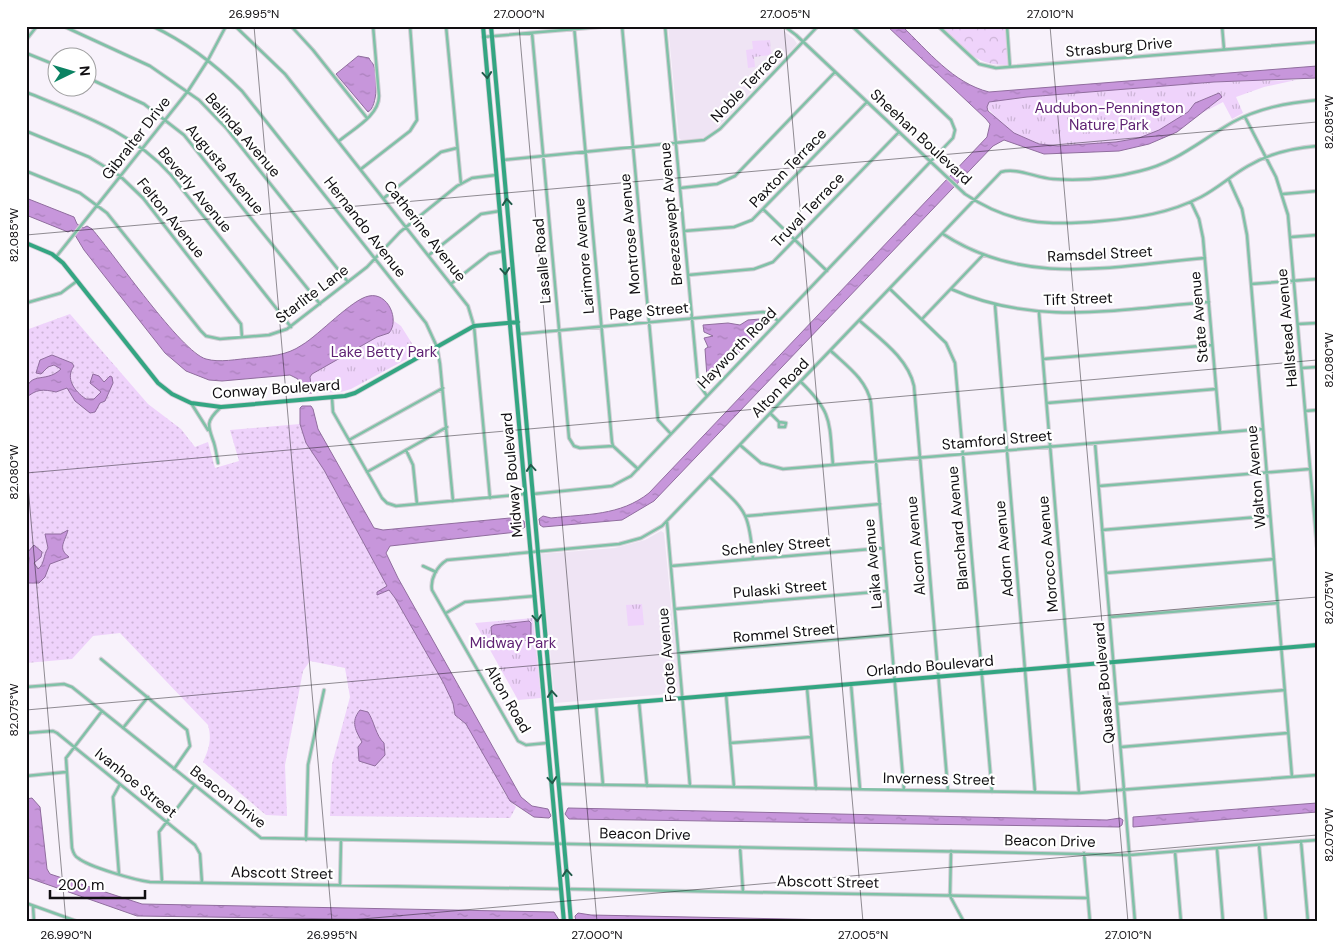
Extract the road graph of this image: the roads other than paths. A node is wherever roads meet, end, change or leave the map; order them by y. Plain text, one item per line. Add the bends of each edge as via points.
1 (37, 26) edge
2 (63, 26) edge
3 (152, 26) edge
4 (226, 26) edge
5 (235, 26) edge
6 (291, 26) edge
7 (373, 26) edge
8 (410, 26) edge
9 (446, 26) edge
10 (482, 26) edge
11 (491, 26) edge
12 (611, 26) edge
13 (622, 26) edge
14 (665, 26) edge
15 (784, 26) edge
16 (818, 26) edge
17 (852, 26) edge
18 (938, 26) edge
19 (1007, 26) edge
20 (1222, 26) edge
21 (574, 28) edge
22 (532, 33) junction
23 (492, 36) junction
24 (484, 37) junction
25 (26, 40) edge
26 (803, 42) junction
27 (1317, 42) edge
28 (1224, 49) junction
29 (26, 53) edge
30 (208, 60) junction
31 (48, 62) edge
32 (1010, 67) junction
33 (835, 72) junction
34 (98, 82) edge
35 (188, 91) junction
36 (26, 92) edge
37 (1317, 100) edge
38 (866, 102) junction
39 (1245, 116) junction
40 (367, 118) junction
41 (166, 119) junction
42 (26, 131) edge
43 (898, 132) junction
44 (339, 141) junction
45 (676, 144) junction
46 (1317, 146) edge
47 (143, 147) junction
48 (458, 148) junction
49 (634, 148) junction
50 (586, 152) junction
51 (544, 156) junction
52 (1266, 156) junction
53 (503, 160) junction
54 (930, 163) junction
55 (361, 169) junction
56 (26, 171) edge
57 (496, 174) junction
58 (120, 176) junction
59 (1229, 180) junction
60 (461, 184) junction
61 (680, 188) junction
62 (1317, 191) edge
63 (1283, 194) junction
64 (384, 198) junction
65 (974, 200) junction
66 (1191, 202) junction
67 (98, 204) junction
68 (764, 210) junction
69 (500, 211) junction
70 (406, 226) junction
71 (684, 231) junction
72 (943, 234) junction
73 (1317, 235) edge
74 (1291, 237) junction
75 (795, 240) junction
76 (26, 243) edge
77 (503, 251) junction
78 (429, 255) junction
79 (983, 255) junction
80 (56, 257) junction
81 (376, 258) junction
82 (1205, 258) junction
83 (827, 271) junction
84 (688, 275) junction
85 (1317, 279) edge
86 (77, 281) junction
87 (1295, 281) junction
88 (348, 282) junction
89 (452, 283) junction
90 (1251, 284) junction
91 (890, 289) junction
92 (951, 289) junction
93 (1209, 302) junction
94 (26, 304) edge
95 (320, 304) junction
96 (995, 305) junction
97 (1039, 312) junction
98 (692, 318) junction
99 (922, 319) junction
100 (778, 321) junction
101 (860, 321) junction
102 (518, 322) junction
103 (650, 322) junction
104 (510, 323) junction
105 (1317, 323) edge
106 (1298, 324) junction
107 (474, 326) junction
108 (602, 326) junction
109 (291, 327) junction
110 (560, 330) junction
111 (519, 334) junction
112 (242, 337) junction
113 (1212, 345) junction
114 (436, 347) junction
115 (831, 351) junction
116 (1043, 360) junction
117 (1317, 366) edge
118 (1302, 368) junction
119 (801, 382) junction
120 (443, 388) junction
121 (1216, 389) junction
122 (707, 396) junction
123 (332, 398) junction
124 (191, 403) junction
125 (1046, 403) junction
126 (221, 407) junction
127 (1317, 410) edge
128 (1306, 411) junction
129 (771, 414) junction
130 (779, 422) dead end
131 (447, 427) junction
132 (1263, 429) junction
133 (208, 432) junction
134 (1220, 432) junction
135 (671, 434) junction
136 (349, 440) junction
137 (1095, 443) junction
138 (740, 445) junction
139 (613, 446) junction
140 (1050, 446) junction
141 (406, 450) junction
142 (1007, 450) junction
143 (963, 454) junction
144 (920, 457) junction
145 (876, 461) junction
146 (218, 463) dead end
147 (833, 464) junction
148 (638, 469) junction
149 (1310, 469) junction
150 (367, 472) junction
151 (1267, 472) junction
152 (710, 477) junction
153 (1099, 486) junction
154 (525, 494) junction
155 (533, 494) junction
156 (490, 498) junction
157 (453, 501) junction
158 (417, 504) junction
159 (880, 504) junction
160 (746, 516) junction
161 (1270, 516) junction
162 (667, 522) junction
163 (1102, 530) junction
164 (1317, 547) edge
165 (883, 548) junction
166 (531, 552) junction
167 (538, 552) junction
168 (753, 559) junction
169 (1274, 559) junction
170 (423, 566) dead end
171 (671, 566) junction
172 (436, 572) junction
173 (1106, 573) junction
174 (887, 592) junction
175 (535, 596) junction
176 (1278, 603) junction
177 (675, 609) junction
178 (446, 613) junction
179 (1110, 617) junction
180 (891, 635) junction
181 (1317, 645) edge
182 (1281, 648) junction
183 (678, 653) junction
184 (101, 659) dead end
185 (1113, 662) junction
186 (1068, 666) junction
187 (1025, 669) junction
188 (981, 673) junction
189 (938, 676) junction
190 (894, 680) junction
191 (851, 684) junction
192 (26, 687) edge
193 (807, 687) junction
194 (324, 690) dead end
195 (1285, 690) junction
196 (726, 694) junction
197 (148, 697) junction
198 (683, 698) junction
199 (639, 701) junction
200 (1117, 704) junction
201 (596, 705) junction
202 (546, 709) junction
203 (553, 709) junction
204 (102, 711) junction
205 (123, 728) junction
206 (26, 733) edge
207 (1288, 733) junction
208 (812, 737) junction
209 (549, 743) junction
210 (730, 743) junction
211 (74, 746) junction
212 (1121, 747) junction
213 (174, 769) junction
214 (66, 772) junction
215 (1317, 775) edge
216 (26, 776) edge
217 (1292, 777) junction
218 (120, 784) junction
219 (560, 784) junction
220 (603, 785) junction
221 (194, 786) junction
222 (646, 786) junction
223 (690, 786) junction
224 (734, 787) junction
225 (816, 789) junction
226 (860, 789) junction
227 (904, 790) junction
228 (948, 791) junction
229 (1124, 791) junction
230 (992, 792) junction
231 (1035, 792) junction
232 (1079, 793) junction
233 (166, 821) junction
234 (306, 840) junction
235 (341, 840) junction
236 (1317, 840) edge
237 (1301, 841) junction
238 (558, 844) junction
239 (565, 844) junction
240 (1259, 844) junction
241 (740, 847) junction
242 (1217, 848) junction
243 (951, 850) junction
244 (1175, 852) junction
245 (1084, 853) junction
246 (1130, 856) junction
247 (118, 874) junction
248 (162, 882) junction
249 (202, 883) junction
250 (340, 885) junction
251 (561, 889) junction
252 (568, 889) junction
253 (743, 892) junction
254 (950, 896) junction
255 (1088, 898) junction
256 (26, 903) edge
257 (33, 905) junction
258 (34, 922) edge
259 (78, 922) edge
260 (564, 922) edge
261 (571, 922) edge
262 (964, 922) edge
263 (1090, 922) edge
264 (1135, 922) edge
265 (1181, 922) edge
266 (1223, 922) edge
267 (1266, 922) edge
268 (1308, 922) edge

1 - 25 street
2 - 35 street, Belinda Avenue via 150,66
3 - 30 street, Hernando Avenue
4 - 30 street, Gibralter Drive
5 - 44 street, Catherine Avenue via 282,70
6 - 40 street
7 - 40 street via 379,102
8 - 55 street via 417,120 410,130
9 - 48 street
10 - 24 street, Midway Boulevard
11 - 23 street, Midway Boulevard
12 - 21 street
13 - 49 street, Montrose Avenue
14 - 45 street, Breezeswept Avenue
15 - 26 street, Sheehan Boulevard
16 - 26 street, Noble Terrace
17 - 54 street, Hayworth Road via 954,125 953,138
18 - 32 street, Strasburg Drive via 979,64 990,68
19 - 32 street
20 - 28 street
21 - 22 street
21 - 50 street, Larimore Avenue
22 - 23 street
22 - 51 street, Lasalle Road
23 - 24 street
23 - 53 street, Midway Boulevard
24 -> 57 street, Midway Boulevard
26 - 33 street, Sheehan Boulevard
26 - 45 street, Noble Terrace via 712,136
27 - 28 street, Strasburg Drive
28 - 32 street, Strasburg Drive
29 - 31 street
30 - 35 street, Gibralter Drive
30 - 81 street, Hernando Avenue via 252,102
33 - 38 street, Sheehan Boulevard
33 - 61 street via 735,176 717,184
34 - 41 street, Augusta Avenue via 134,98
35 - 41 street, Gibralter Drive
35 - 88 street, Belinda Avenue via 227,129
36 - 47 street, Beverly Avenue via 105,124
37 - 39 street, Alton Road via 1282,104
38 - 43 street, Sheehan Boulevard
38 - 68 street, Paxton Terrace
39 - 52 street, Hallstead Avenue
39 - 65 street, Alton Road via 1181,156 1151,168 1119,175 1060,179 1009,170 1001,172
40 - 44 street
41 - 47 street, Gibralter Drive
41 - 95 street, Augusta Avenue via 199,152
42 - 58 street, Felton Avenue via 89,157
43 - 54 street, Sheehan Boulevard
43 - 75 street, Truval Terrace
44 - 55 street, Catherine Avenue
45 - 49 street, Noble Terrace
45 - 61 street, Breezeswept Avenue
46 - 52 street, Sheehan Boulevard
47 - 58 street, Gibralter Drive
47 - 109 street, Beverly Avenue via 171,175
48 - 60 street
48 - 64 street via 441,152
49 - 50 street, Noble Terrace
49 - 103 street, Montrose Avenue
50 - 51 street, Noble Terrace
50 - 108 street, Larimore Avenue
51 - 53 street, Noble Terrace
51 - 110 street, Lasalle Road
52 - 59 street, Sheehan Boulevard
52 - 63 street, Hallstead Avenue
102 -> 53 street, Midway Boulevard
54 - 65 street, Sheehan Boulevard
54 - 83 street, Hayworth Road
55 - 64 street, Catherine Avenue
56 - 67 street, Starlite Lane via 74,190
57 - 60 street, Starlite Lane via 479,176
57 - 69 street, Midway Boulevard
58 - 67 street, Gibralter Drive
58 - 112 street, Felton Avenue via 143,198 241,324
59 - 66 street, Sheehan Boulevard
59 - 90 street, Walton Avenue via 1245,221
60 - 70 street, Starlite Lane
61 - 71 street, Breezeswept Avenue
62 - 63 street
63 - 74 street, Hallstead Avenue
64 - 70 street, Catherine Avenue
65 - 66 street, Sheehan Boulevard via 1018,219 1058,224 1138,218
65 - 72 street, Alton Road
66 - 82 street, State Avenue via 1201,227
67 - 80 street, Gibralter Drive
67 - 112 street, Starlite Lane via 201,331 213,338
68 - 71 street, Paxton Terrace via 740,226
68 - 75 street
69 - 77 street, Midway Boulevard
69 - 78 street via 481,214
70 - 78 street, Catherine Avenue
70 - 81 street, Starlite Lane
71 - 84 street, Breezeswept Avenue
72 - 79 street, Ramsdel Street
72 - 91 street, Alton Road
73 - 74 street
74 - 87 street, Hallstead Avenue
75 - 83 street
75 - 84 street, Truval Terrace via 777,259 762,267
76 - 80 street, Conway Boulevard
77 - 89 street via 489,254
77 -> 104 street, Midway Boulevard
78 - 89 street, Catherine Avenue
79 - 82 street, Ramsdel Street via 1018,266 1057,270
79 - 92 street
80 - 86 street, Conway Boulevard
81 - 88 street, Starlite Lane
81 - 114 street, Hernando Avenue via 421,316
82 - 93 street, State Avenue
83 - 100 street, Hayworth Road
84 - 98 street, Breezeswept Avenue
85 - 87 street
86 - 94 street via 61,293
86 - 124 street, Conway Boulevard via 153,379 172,394
87 - 90 street
87 - 106 street, Hallstead Avenue
88 - 95 street, Starlite Lane
89 - 107 street, Catherine Avenue via 468,306
90 - 132 street, Walton Avenue
91 - 99 street, Blanchard Avenue
91 - 101 street, Alton Road
92 - 96 street, Tift Street
92 - 99 street
93 - 97 street, Tift Street via 1074,313
93 - 113 street, State Avenue
95 - 109 street, Starlite Lane
96 - 97 street, Tift Street
96 - 142 street, Adorn Avenue
97 - 116 street, Morocco Avenue
98 - 100 street, Page Street via 763,312
98 - 103 street, Page Street
98 - 122 street, Breezeswept Avenue via 698,383
99 - 143 street, Blanchard Avenue via 946,343 954,358
100 - 122 street, Hayworth Road
101 - 115 street, Alton Road
101 - 144 street, Alcorn Avenue via 902,361 910,373
102 - 104 street, Conway Boulevard
102 - 111 street, Midway Boulevard
103 - 108 street, Page Street
103 - 135 street, Montrose Avenue via 658,420
104 - 107 street, Conway Boulevard
104 - 154 street, Midway Boulevard
105 - 106 street
106 - 118 street, Hallstead Avenue
107 - 114 street, Conway Boulevard
107 - 156 street, Catherine Avenue
108 - 110 street, Page Street
108 - 139 street, Larimore Avenue
109 - 112 street, Starlite Lane via 275,334
110 - 111 street, Page Street
110 - 139 street, Lasalle Road via 570,442 580,448
155 -> 111 street, Midway Boulevard
113 - 116 street
113 - 121 street, State Avenue
114 - 120 street, Hernando Avenue
114 - 123 street, Conway Boulevard via 355,393
115 - 119 street, Alton Road
115 - 145 street, Laika Avenue via 860,378 868,391
116 - 125 street, Morocco Avenue
117 - 118 street
118 - 128 street, Hallstead Avenue
119 - 129 street, Alton Road
119 - 147 street via 826,412
120 - 131 street, Hernando Avenue
120 - 136 street
121 - 125 street
121 - 134 street, State Avenue
122 - 135 street, Hayworth Road
123 - 126 street, Conway Boulevard
123 - 136 street via 333,412
124 - 126 street, Conway Boulevard
124 - 133 street
125 - 140 street, Morocco Avenue
126 - 133 street via 212,417
127 - 128 street
128 - 149 street, Hallstead Avenue
129 - 130 street
129 - 138 street, Alton Road
131 - 141 street
131 - 157 street, Hernando Avenue
132 - 134 street, Stamford Street
132 - 151 street, Walton Avenue
133 - 146 street via 215,444
134 - 137 street, Stamford Street
135 - 148 street, Hayworth Road
136 - 150 street
137 - 140 street, Stamford Street
137 - 153 street, Quasar Boulevard
138 - 147 street, Stamford Street via 761,463 773,468
138 - 152 street, Alton Road
139 - 148 street
140 - 142 street, Stamford Street
140 - 186 street, Morocco Avenue
141 - 150 street
141 - 158 street via 413,465
142 - 143 street, Stamford Street
142 - 187 street, Adorn Avenue
143 - 144 street, Stamford Street
143 - 188 street, Blanchard Avenue
144 - 145 street, Stamford Street
144 - 189 street, Alcorn Avenue
145 - 147 street, Stamford Street
145 - 159 street, Laika Avenue
148 - 155 street, Hayworth Road via 623,482 612,486
149 - 151 street
149 - 164 street, Hallstead Avenue
150 - 158 street via 387,503 396,506
151 - 153 street
151 - 161 street, Walton Avenue
152 - 160 street via 739,504
152 - 162 street, Alton Road
153 - 163 street, Quasar Boulevard
154 - 156 street
154 - 166 street, Midway Boulevard
155 - 167 street, Midway Boulevard
156 - 157 street
157 - 158 street
159 - 160 street
159 - 165 street, Laika Avenue
160 - 168 street
161 - 163 street
161 - 169 street, Walton Avenue
162 - 167 street, Alton Road via 647,535 625,543
162 - 171 street, Foote Avenue
163 - 173 street, Quasar Boulevard
165 - 168 street, Schenley Street
165 - 174 street, Laika Avenue
166 - 167 street, Alton Road
166 - 172 street, Alton Road via 447,560
166 - 175 street, Midway Boulevard
203 -> 167 street, Midway Boulevard
168 - 171 street, Schenley Street
169 - 173 street
169 - 176 street, Walton Avenue
170 - 172 street
171 - 177 street, Foote Avenue
172 - 178 street, Alton Road via 432,590
173 - 179 street, Quasar Boulevard
174 - 177 street, Pulaski Street
174 - 180 street, Laika Avenue
175 - 178 street via 466,602
175 -> 202 street, Midway Boulevard
176 - 179 street
176 - 182 street, Walton Avenue
177 - 183 street, Foote Avenue
178 - 209 street, Alton Road via 518,741 526,745
179 - 185 street, Quasar Boulevard
180 - 183 street, Rommel Street
180 - 190 street, Laika Avenue
181 - 182 street, Orlando Boulevard
182 - 185 street, Orlando Boulevard
182 - 195 street, Walton Avenue
183 - 198 street, Foote Avenue
184 - 197 street
185 - 186 street, Orlando Boulevard
185 - 200 street, Quasar Boulevard
186 - 187 street, Orlando Boulevard
186 - 232 street, Morocco Avenue
187 - 188 street, Orlando Boulevard
187 - 231 street, Adorn Avenue
188 - 189 street, Orlando Boulevard
188 - 230 street, Blanchard Avenue
189 - 190 street, Orlando Boulevard
189 - 228 street, Alcorn Avenue
190 - 191 street, Orlando Boulevard
190 - 227 street, Laika Avenue
191 - 193 street, Orlando Boulevard
191 - 226 street
192 - 204 street, Beacon Drive via 72,686
193 - 196 street, Orlando Boulevard
193 - 208 street
194 - 234 street via 308,765
195 - 200 street
195 - 207 street, Walton Avenue
196 - 198 street, Orlando Boulevard
196 - 210 street
197 - 205 street
197 - 213 street via 184,726 189,734 189,750
198 - 199 street, Orlando Boulevard
198 - 223 street, Foote Avenue
199 - 201 street, Orlando Boulevard
199 - 222 street
200 - 212 street, Quasar Boulevard
201 - 203 street, Orlando Boulevard
201 - 220 street
202 - 203 street, Orlando Boulevard
202 - 209 street, Midway Boulevard
203 - 219 street, Midway Boulevard
204 - 205 street, Beacon Drive
204 - 211 street, Abscott Street
205 - 213 street, Beacon Drive
206 - 211 street, Ivanhoe Street via 53,731
207 - 212 street
207 - 217 street, Walton Avenue
208 - 210 street
208 - 225 street
209 -> 238 street, Midway Boulevard
210 - 224 street
211 - 214 street, Abscott Street via 66,758
211 - 218 street, Ivanhoe Street
212 - 229 street, Quasar Boulevard
213 - 221 street, Beacon Drive
214 - 216 street
214 - 247 street, Abscott Street via 74,854 81,860
215 - 217 street, Inverness Street
217 - 229 street, Inverness Street
218 - 233 street, Ivanhoe Street
218 - 247 street via 113,797
219 - 220 street, Inverness Street
219 - 239 street, Midway Boulevard
220 - 222 street, Inverness Street
221 - 233 street
221 - 234 street, Beacon Drive via 261,838
222 - 223 street, Inverness Street
223 - 224 street, Inverness Street
224 - 225 street, Inverness Street
225 - 226 street, Inverness Street
226 - 227 street, Inverness Street
227 - 228 street, Inverness Street
228 - 230 street, Inverness Street
229 - 232 street, Inverness Street
229 - 246 street, Quasar Boulevard
230 - 231 street, Inverness Street
231 - 232 street, Inverness Street
233 - 248 street via 159,832
233 - 249 street, Ivanhoe Street via 198,848
234 - 235 street, Beacon Drive
235 - 238 street, Beacon Drive
235 - 250 street
236 - 237 street, Beacon Drive
237 - 240 street, Beacon Drive
237 - 268 street
238 - 239 street, Beacon Drive
238 - 251 street, Midway Boulevard
239 - 241 street, Beacon Drive
252 -> 239 street, Midway Boulevard
240 - 242 street, Beacon Drive
240 - 267 street
241 - 243 street, Beacon Drive
241 - 253 street
242 - 244 street, Beacon Drive
242 - 266 street
243 - 245 street, Beacon Drive
243 - 254 street
244 - 246 street, Beacon Drive
244 - 265 street
245 - 246 street, Beacon Drive
245 - 255 street
246 - 264 street, Quasar Boulevard
247 - 248 street, Abscott Street via 141,881
248 - 249 street, Abscott Street
249 - 250 street, Abscott Street
250 - 251 street, Abscott Street
251 - 260 street, Midway Boulevard
252 - 253 street, Abscott Street
252 - 261 street, Midway Boulevard
253 - 254 street, Abscott Street
254 - 255 street, Abscott Street
254 - 262 street
255 - 263 street
256 - 257 street
257 - 258 street
257 - 259 street

